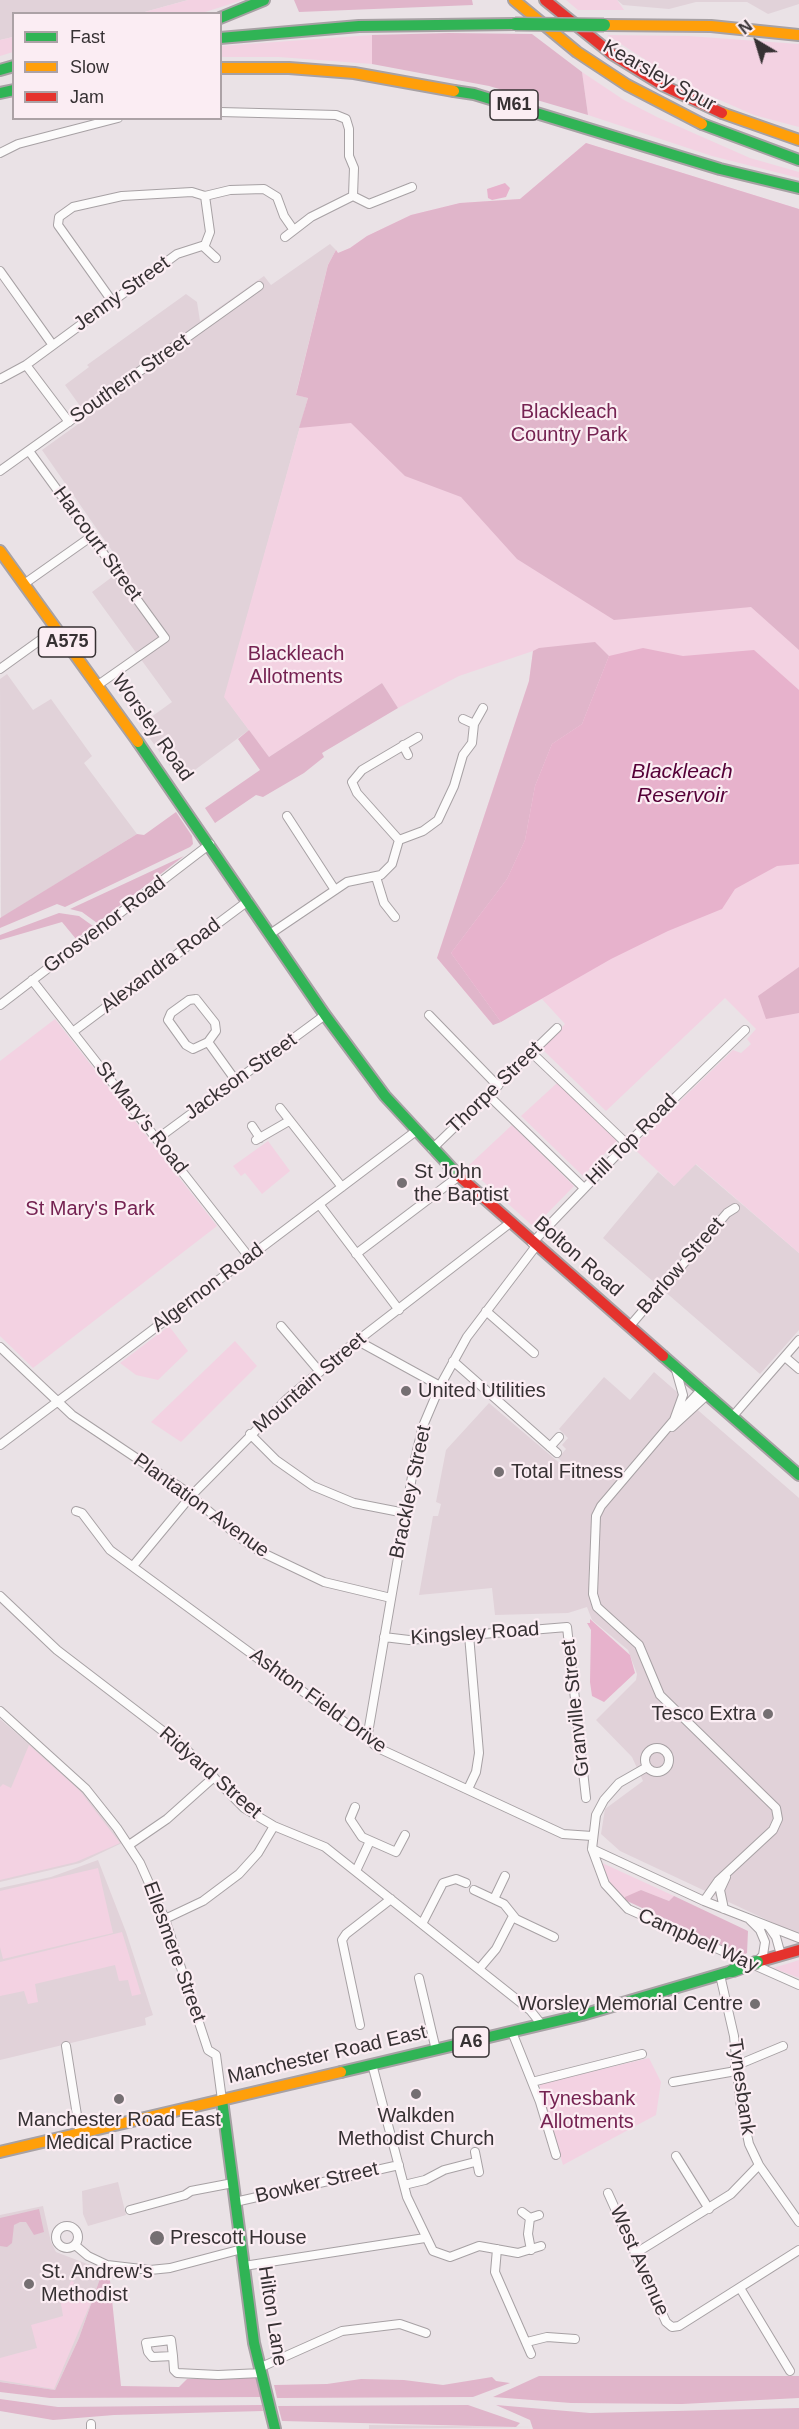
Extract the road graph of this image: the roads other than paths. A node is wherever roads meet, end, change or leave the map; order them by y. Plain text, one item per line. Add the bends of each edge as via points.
1 (264, 0) edge
2 (514, 0) edge
3 (545, 0) edge
4 (222, 17) edge
5 (799, 35) edge
6 (222, 38) edge
7 (222, 68) edge
8 (222, 112) edge
9 (110, 120) edge
10 (799, 140) edge
11 (0, 153) edge
12 (799, 160) edge
13 (412, 187) dead end
14 (799, 188) edge
15 (205, 196) junction
16 (353, 196) junction
17 (293, 229) junction
18 (285, 237) dead end
19 (203, 246) junction
20 (216, 258) dead end
21 (0, 272) edge
22 (259, 286) dead end
23 (112, 302) junction
24 (52, 344) junction
25 (26, 365) junction
26 (0, 379) edge
27 (69, 422) junction
28 (29, 451) junction
29 (0, 471) edge
30 (92, 536) junction
31 (0, 551) edge
32 (24, 584) junction
33 (57, 628) junction
34 (0, 669) edge
35 (98, 685) junction
36 (483, 708) dead end
37 (463, 719) dead end
38 (474, 724) junction
39 (418, 737) dead end
40 (403, 745) junction
41 (408, 755) dead end
42 (342, 781) dead end
43 (352, 782) junction
44 (286, 817) dead end
45 (399, 840) junction
46 (208, 841) junction
47 (376, 877) junction
48 (335, 890) junction
49 (248, 901) junction
50 (397, 918) dead end
51 (270, 934) junction
52 (32, 980) junction
53 (0, 1005) edge
54 (325, 1015) junction
55 (429, 1015) dead end
56 (558, 1028) dead end
57 (745, 1029) dead end
58 (74, 1031) junction
59 (208, 1042) junction
60 (531, 1053) junction
61 (236, 1081) junction
62 (498, 1086) junction
63 (488, 1095) junction
64 (280, 1108) dead end
65 (289, 1121) junction
66 (252, 1126) dead end
67 (416, 1131) junction
68 (157, 1139) junction
69 (627, 1144) junction
70 (432, 1149) junction
71 (459, 1176) junction
72 (342, 1187) junction
73 (584, 1188) junction
74 (319, 1204) junction
75 (735, 1208) dead end
76 (510, 1223) junction
77 (534, 1244) junction
78 (356, 1254) junction
79 (249, 1257) junction
80 (399, 1310) junction
81 (486, 1311) junction
82 (281, 1326) dead end
83 (629, 1327) junction
84 (358, 1341) junction
85 (799, 1341) edge
86 (0, 1347) edge
87 (534, 1353) dead end
88 (785, 1357) junction
89 (453, 1361) junction
90 (674, 1365) junction
91 (799, 1369) edge
92 (320, 1371) junction
93 (440, 1386) junction
94 (705, 1391) junction
95 (57, 1401) junction
96 (733, 1416) junction
97 (674, 1420) junction
98 (250, 1434) junction
99 (558, 1437) dead end
100 (660, 1438) junction
101 (0, 1445) edge
102 (550, 1447) junction
103 (557, 1453) dead end
104 (799, 1475) edge
105 (191, 1496) junction
106 (76, 1511) dead end
107 (405, 1513) junction
108 (133, 1566) junction
109 (391, 1598) junction
110 (1, 1599) edge
111 (567, 1627) joint
112 (469, 1635) junction
113 (384, 1637) junction
114 (0, 1711) edge
115 (368, 1733) junction
116 (647, 1767) dead end
117 (214, 1777) junction
118 (595, 1788) dead end
119 (585, 1789) junction
120 (468, 1790) junction
121 (586, 1798) dead end
122 (355, 1806) dead end
123 (274, 1826) junction
124 (405, 1835) dead end
125 (592, 1836) junction
126 (370, 1841) junction
127 (129, 1845) junction
128 (592, 1849) junction
129 (356, 1871) junction
130 (731, 1871) junction
131 (505, 1876) dead end
132 (466, 1883) dead end
133 (474, 1890) dead end
134 (391, 1899) junction
135 (494, 1899) junction
136 (704, 1901) junction
137 (724, 1909) junction
138 (513, 1916) junction
139 (747, 1917) junction
140 (165, 1919) junction
141 (422, 1924) junction
142 (768, 1926) junction
143 (554, 1937) dead end
144 (799, 1938) edge
145 (799, 1950) edge
146 (781, 1955) junction
147 (760, 1960) junction
148 (479, 1970) junction
149 (726, 1973) junction
150 (419, 1978) dead end
151 (799, 1985) edge
152 (356, 2020) dead end
153 (542, 2025) junction
154 (512, 2032) junction
155 (66, 2046) dead end
156 (783, 2046) dead end
157 (436, 2049) junction
158 (642, 2054) dead end
159 (372, 2064) junction
160 (736, 2068) junction
161 (532, 2082) junction
162 (673, 2082) dead end
163 (222, 2100) junction
164 (80, 2134) junction
165 (552, 2142) junction
166 (544, 2144) dead end
167 (0, 2152) edge
168 (474, 2152) dead end
169 (556, 2155) dead end
170 (676, 2156) dead end
171 (475, 2163) junction
172 (399, 2165) junction
173 (759, 2165) junction
174 (479, 2172) dead end
175 (233, 2183) junction
176 (404, 2185) junction
177 (608, 2193) dead end
178 (235, 2202) junction
179 (709, 2209) junction
180 (130, 2210) dead end
181 (522, 2212) dead end
182 (539, 2216) dead end
183 (530, 2218) junction
184 (799, 2222) edge
185 (425, 2238) junction
186 (75, 2245) dead end
187 (541, 2246) dead end
188 (242, 2248) junction
189 (497, 2249) junction
190 (531, 2250) junction
191 (799, 2250) edge
192 (636, 2253) junction
193 (244, 2266) junction
194 (740, 2288) junction
195 (418, 2329) junction
196 (426, 2332) dead end
197 (414, 2338) dead end
198 (575, 2339) dead end
199 (527, 2342) junction
200 (531, 2354) dead end
201 (173, 2356) dead end
202 (790, 2371) dead end
203 (261, 2374) junction
204 (274, 2425) edge

1 - 4 main road
2 - 12 main road, Kearsley Spur via 577,52 627,85 709,128
3 - 10 main road, Kearsley Spur via 612,54 664,86 737,120
5 - 6 main road, bridge via 711,26 515,24 359,26
7 - 14 main road, M61 via 354,73 474,94 710,166
8 - 16 street via 346,118 349,156 354,168
9 - 11 street via 18,144
13 - 16 street via 369,204
15 - 17 street via 230,190 264,189 277,196
15 - 19 street via 210,232
15 - 23 street via 192,192 122,196 73,207 59,217 61,233
16 - 17 street
17 - 18 street
19 - 20 street
19 - 23 street, Jenny Street via 184,250
21 - 24 street
22 - 27 street, Southern Street
23 - 24 street, Jenny Street
24 - 25 street, Jenny Street
25 - 26 street, Jenny Street
25 - 27 street
27 - 28 street, Southern Street
28 - 29 street, Southern Street
28 - 30 street, Harcourt Street
30 - 32 street
30 - 35 street, Harcourt Street via 165,638
31 - 32 main road, Worsley Road / A575
32 - 33 main road, Worsley Road / A575
33 - 34 street
33 - 35 main road, Worsley Road / A575
35 - 46 main road, Worsley Road / A575
36 - 38 street
37 - 38 street
38 - 45 street via 472,743 463,755 438,820
39 - 40 street
40 - 41 street
40 - 43 street via 362,770
42 - 43 street
43 - 45 street via 357,794
44 - 48 street
45 - 47 street via 392,864
46 - 49 main road, Worsley Road / A575
46 - 52 street, Grosvenor Road
47 - 48 street via 353,879
47 - 50 street via 384,903
48 - 51 street
49 - 51 main road, Bolton Road / A575
49 - 58 street, Alexandra Road
51 - 54 main road, Bolton Road / A575
52 - 53 street, Grosvenor Road
52 - 58 street, St Mary's Road
54 - 61 street, Jackson Street
54 - 67 main road, Bolton Road / A575
55 - 62 street via 440,1032
56 - 60 street, Thorpe Street
57 - 69 street, Hill Top Road via 737,1043
58 - 68 street, St Mary's Road
59 - 59 street via 193,1048 186,1045 169,1023 171,1013 189,999 196,999 215,1023 216,1030
59 - 61 street
60 - 62 street, Thorpe Street
60 - 69 street
61 - 68 street, Jackson Street
62 - 63 street, Thorpe Street
63 - 70 street, Thorpe Street
63 - 73 street
64 - 65 street
65 - 66 street via 258,1139
65 - 72 street
67 - 70 main road, Bolton Road / A575
67 - 72 street, Algernon Road
68 - 79 street, St Mary's Road
69 - 73 street, Hill Top Road
70 - 71 main road, Bolton Road / A575
71 - 76 main road, Bolton Road / A575
71 - 78 street
72 - 74 street, Algernon Road
73 - 77 street, Hill Top Road
74 - 78 street
74 - 79 street, Algernon Road
75 - 83 street, Barlow Street
76 - 77 main road, Bolton Road / A575
76 - 80 street, Mountain Street
77 - 81 street, Brackley Street
77 - 83 main road, Bolton Road / A575
78 - 80 street
79 - 95 street, Algernon Road
80 - 84 street, Mountain Street
81 - 87 street via 528,1342
81 - 89 street, Brackley Street
82 - 92 street
83 - 90 main road, Bolton Road / A575
84 - 92 street, Mountain Street
84 - 93 street
85 - 88 street
86 - 95 street, Plantation Avenue
88 - 91 street
88 - 96 street
89 - 93 street, Brackley Street
89 - 102 street
90 - 94 main road, Bolton Road / A575
90 - 97 street via 683,1395
92 - 98 street, Mountain Street
93 - 107 street, Brackley Street via 419,1441
94 - 96 main road, Bolton Road / A575
94 - 97 street
94 - 100 street
95 - 101 street, Algernon Road
95 - 105 street, Plantation Avenue
96 - 104 main road, Bolton Road / A575
97 - 100 street
98 - 105 street, Mountain Street
98 - 107 street via 276,1460 313,1486 354,1503
99 - 102 street
100 - 130 street via 596,1516 593,1594 597,1607 639,1645 660,1695 776,1808 778,1820 773,1830
102 - 103 street
105 - 108 street, Mountain Street
105 - 109 street, Plantation Avenue via 239,1537 282,1564 324,1582
106 - 108 street, Ashton Field Drive via 104,1544
107 - 109 street, Brackley Street
108 - 115 street, Ashton Field Drive via 350,1726
109 - 113 street, Brackley Street
110 - 117 street, Ridyard Street via 57,1650 185,1748
111 - 112 street, Kingsley Road
111 - 119 street, Granville Street
112 - 113 street, Kingsley Road via 409,1640
112 - 120 street via 479,1753
113 - 115 street, Brackley Street
114 - 127 street, Ellesmere Street via 83,1786
115 - 120 street, Ashton Field Drive via 378,1748
116 - 125 street, Campbell Way via 610,1791 598,1810
117 - 123 street, Ridyard Street via 244,1808
117 - 127 street via 184,1806
118 - 119 street, Granville Street
119 - 121 street, Granville Street
120 - 125 street, Ashton Field Drive via 563,1834
122 - 126 street via 351,1822
123 - 129 street, Ridyard Street via 319,1844
123 - 140 street via 258,1853 238,1874 203,1901
124 - 126 street via 396,1852
125 - 128 street, Campbell Way
126 - 129 street
127 - 140 street, Ellesmere Street
128 - 136 street
128 - 151 street, Campbell Way via 605,1884 628,1909
129 - 134 street, Ridyard Street
130 - 136 street
130 - 137 street via 720,1890
131 - 135 street
132 - 141 street via 456,1879 443,1883
133 - 135 street
134 - 141 street, Ridyard Street
134 - 152 street via 342,1940
135 - 138 street
136 - 137 street
137 - 139 street
138 - 143 street
138 - 148 street
139 - 142 street
139 - 147 street via 763,1936 766,1948
140 - 163 street, Ellesmere Street via 208,2050 217,2059
141 - 148 street, Ridyard Street
142 - 144 street
142 - 146 street
145 - 146 main road, Manchester Road East / A6
146 - 147 main road, Manchester Road East / A6
147 - 149 main road, Manchester Road East / A6, bridge
148 - 153 street, Ridyard Street via 530,2010
149 - 153 main road, Manchester Road East / A6
149 - 160 street, Tynesbank
150 - 157 street
153 - 154 main road, Manchester Road East / A6
154 - 157 main road, Manchester Road East / A6
154 - 161 street
155 - 164 street
156 - 160 street
157 - 159 main road, Manchester Road East / A6
158 - 161 street
159 - 163 main road, Manchester Road East / A6
159 - 172 street
160 - 162 street
160 - 173 street, Tynesbank via 749,2144
161 - 165 street
163 - 164 main road, Manchester Road East / A6
163 - 175 main road, Hilton Lane
164 - 167 main road, Manchester Road East / A6
165 - 166 street
165 - 169 street
168 - 171 street
170 - 179 street
171 - 174 street
171 - 176 street
172 - 176 street
172 - 178 street, Bowker Street
173 - 179 street via 736,2191
173 - 184 street, Tynesbank
175 - 178 main road, Hilton Lane
175 - 180 street
176 - 185 street
177 - 192 street, West Avenue
178 - 188 main road, Hilton Lane
179 - 192 street
181 - 183 street
182 - 183 street
183 - 190 street
185 - 189 street via 433,2251 444,2256 473,2247
185 - 193 street
186 - 188 street via 107,2265 150,2270
187 - 190 street
188 - 193 main road, Hilton Lane
189 - 190 street via 518,2253
189 - 199 street via 495,2272
191 - 194 street
192 - 194 street, West Avenue via 666,2322 672,2327
193 - 203 main road, Hilton Lane
194 - 202 street
195 - 196 street
195 - 197 street
195 - 203 street via 400,2324 342,2331
198 - 199 street via 560,2333
199 - 200 street
201 - 203 street via 177,2373
203 - 204 main road, Hilton Lane

